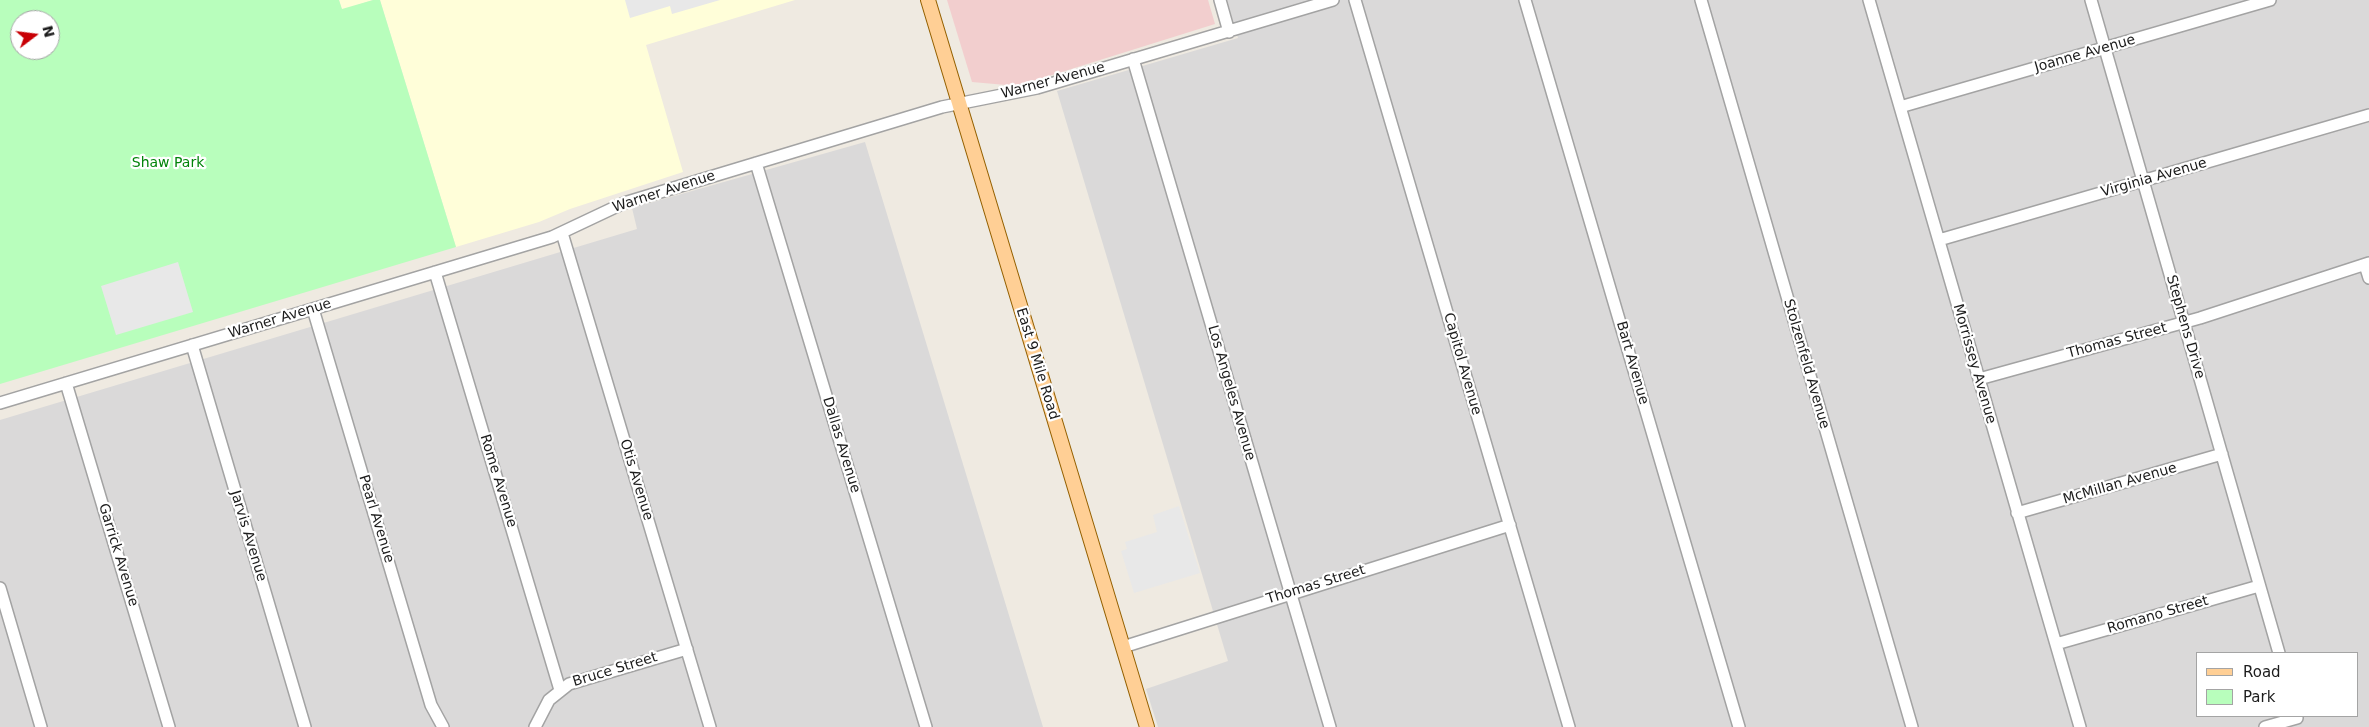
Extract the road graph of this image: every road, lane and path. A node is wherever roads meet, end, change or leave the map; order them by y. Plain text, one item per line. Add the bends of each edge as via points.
1 (928, 0) edge
2 (1220, 0) edge
3 (1333, 0) edge
4 (1355, 0) edge
5 (1524, 0) edge
6 (1701, 0) edge
7 (1869, 0) edge
8 (2091, 0) edge
9 (2270, 0) edge
10 (1297, 5) edge
11 (1229, 32) junction
12 (2105, 48) junction
13 (1133, 58) junction
14 (959, 104) junction
15 (1900, 107) junction
16 (2369, 115) edge
17 (756, 163) junction
18 (2143, 181) junction
19 (562, 232) junction
20 (1938, 240) junction
21 (2367, 264) edge
22 (435, 272) junction
23 (2369, 278) edge
24 (314, 309) junction
25 (2184, 323) junction
26 (192, 345) junction
27 (1979, 379) junction
28 (66, 383) junction
29 (0, 403) edge
30 (2222, 454) junction
31 (2018, 513) junction
32 (1510, 526) junction
33 (2259, 586) junction
34 (0, 588) edge
35 (1290, 593) junction
36 (2056, 644) junction
37 (1123, 647) junction
38 (686, 649) junction
39 (2279, 652) edge
40 (560, 690) junction
41 (2298, 720) edge
42 (41, 727) edge
43 (169, 727) edge
44 (305, 727) edge
45 (443, 727) edge
46 (535, 727) edge
47 (710, 727) edge
48 (926, 727) edge
49 (1147, 727) edge
50 (1330, 727) edge
51 (1569, 727) edge
52 (1739, 727) edge
53 (1912, 727) edge
54 (2080, 727) edge
55 (2264, 727) edge

1 - 14 main road, East 9 Mile Road
2 - 11 street
3 - 10 street, Warner Avenue
4 - 32 street, Capitol Avenue
5 - 52 street, Bart Avenue
6 - 53 street, Stolzenfeld Avenue
7 - 15 street, Morrissey Avenue
8 - 12 street, Stephens Drive
9 - 12 street, Joanne Avenue
10 - 11 street, Warner Avenue
11 - 13 street, Warner Avenue
12 - 15 street, Joanne Avenue
12 - 18 street, Stephens Drive
13 - 14 street, Warner Avenue via 1031,90
13 - 35 street, Los Angeles Avenue
14 - 17 street, Warner Avenue
14 - 37 main road, East 9 Mile Road
15 - 20 street, Morrissey Avenue
16 - 18 street, Virginia Avenue
17 - 19 street, Warner Avenue via 624,203
17 - 48 street, Dallas Avenue
18 - 20 street, Virginia Avenue
18 - 25 street, Stephens Drive
19 - 22 street, Warner Avenue
19 - 38 street, Otis Avenue
20 - 27 street, Morrissey Avenue
21 - 23 street
21 - 25 street, Thomas Street
22 - 24 street, Warner Avenue
22 - 40 street, Rome Avenue
24 - 26 street, Warner Avenue
24 - 45 street, Pearl Avenue via 432,705
25 - 27 street, Thomas Street
25 - 30 street, Stephens Drive
26 - 28 street, Warner Avenue
26 - 44 street, Jarvis Avenue
27 - 31 street, Morrissey Avenue
28 - 29 street, Warner Avenue
28 - 43 street, Garrick Avenue
30 - 31 street, McMillan Avenue
30 - 33 street, Stephens Drive
31 - 36 street, Morrissey Avenue
32 - 35 street, Thomas Street
32 - 51 street, Capitol Avenue
33 - 36 street, Romano Street
33 - 39 street, Stephens Drive
34 - 42 street
35 - 37 street, Thomas Street
35 - 50 street, Los Angeles Avenue
36 - 54 street, Morrissey Avenue
37 - 49 main road, East 9 Mile Road
38 - 40 street, Bruce Street via 573,682
38 - 47 street, Otis Avenue
40 - 46 street, Bruce Street via 546,704
41 - 55 street

